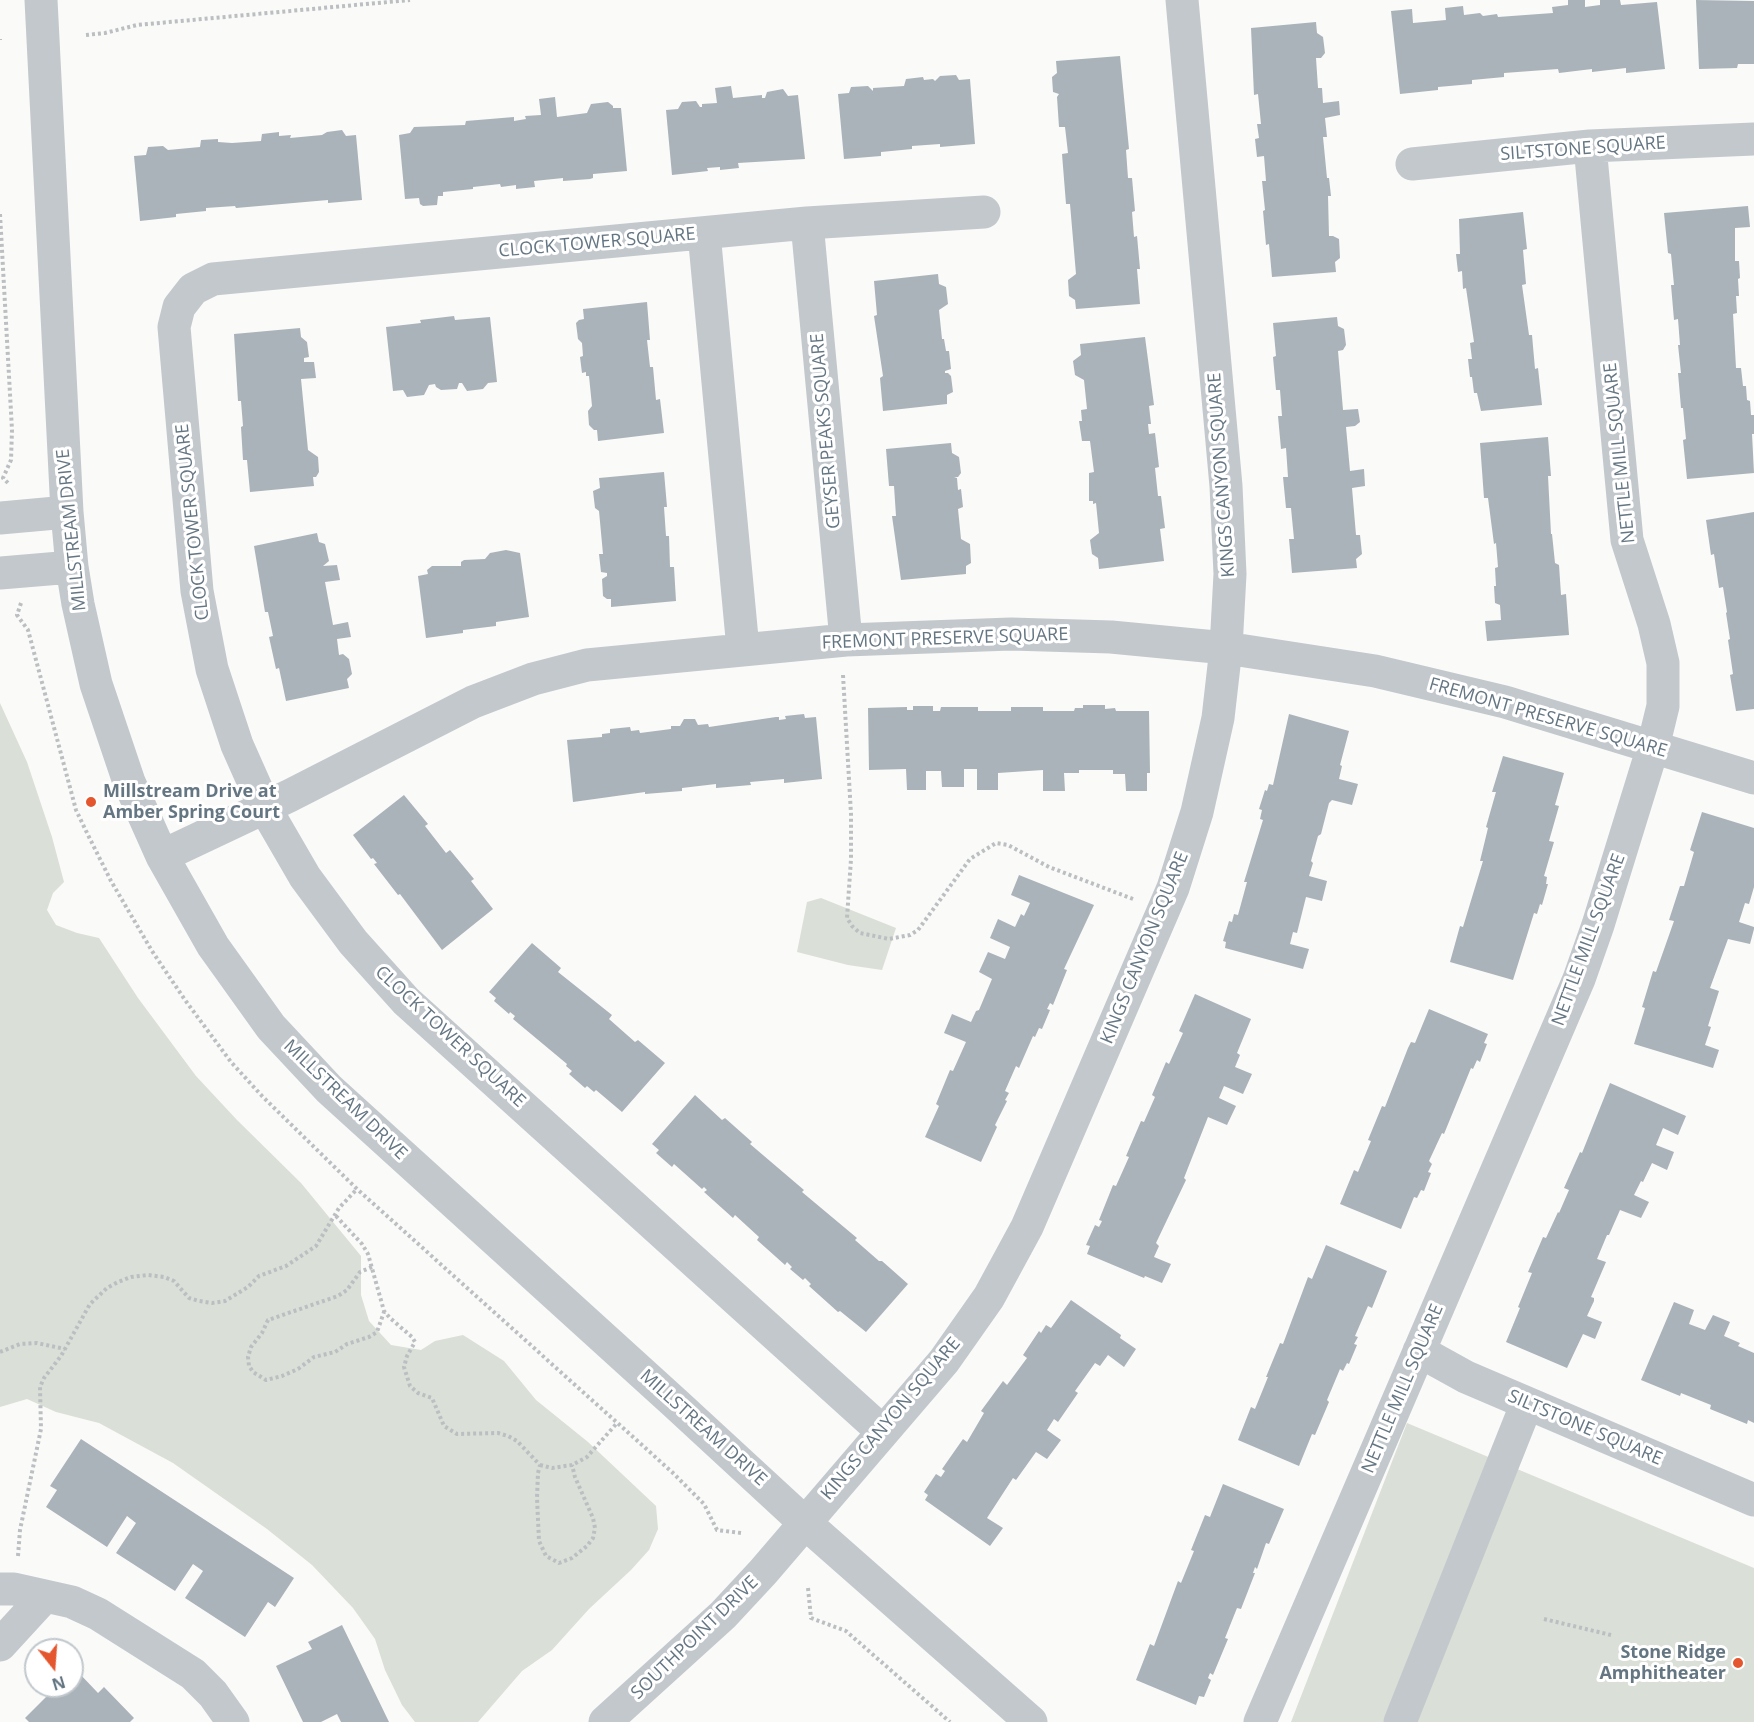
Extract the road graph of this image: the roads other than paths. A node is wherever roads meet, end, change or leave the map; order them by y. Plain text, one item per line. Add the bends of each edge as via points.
1 (40, 0) edge
2 (1182, 0) edge
3 (1754, 139) edge
4 (1590, 146) junction
5 (1412, 164) dead end
6 (984, 212) dead end
7 (807, 223) junction
8 (704, 233) junction
9 (67, 512) junction
10 (0, 518) edge
11 (72, 567) junction
12 (0, 573) edge
13 (846, 640) junction
14 (1226, 648) junction
15 (742, 649) junction
16 (1653, 747) junction
17 (1754, 778) edge
18 (265, 808) junction
19 (162, 856) junction
20 (1419, 1352) junction
21 (1527, 1404) junction
22 (883, 1432) junction
23 (1754, 1500) edge
24 (804, 1522) junction
25 (20, 1591) edge
26 (0, 1645) edge
27 (233, 1722) edge
28 (605, 1722) edge
29 (1031, 1722) edge
30 (1260, 1722) edge
31 (1400, 1722) edge

1 - 9 street, MILLSTREAM DRIVE
2 - 14 street, KINGS CANYON SQUARE via 1226,486 1230,574
3 - 4 street, SILTSTONE SQUARE
4 - 5 street, SILTSTONE SQUARE
4 - 16 street, NETTLE MILL SQUARE via 1627,540 1663,663 1663,706
6 - 7 street, CLOCK TOWER SQUARE
7 - 8 street, CLOCK TOWER SQUARE
7 - 13 street, GEYSER PEAKS SQUARE
8 - 15 street
8 - 18 street, CLOCK TOWER SQUARE via 213,279 194,289 179,307 174,327 197,591 212,669 237,745
9 - 10 street
9 - 11 street, MILLSTREAM DRIVE
11 - 12 street
11 - 19 street, MILLSTREAM DRIVE via 96,684 129,782
13 - 14 street, FREMONT PRESERVE SQUARE via 1011,634 1111,637
13 - 15 street, FREMONT PRESERVE SQUARE
14 - 16 street, FREMONT PRESERVE SQUARE via 1375,671 1505,702
14 - 22 street, KINGS CANYON SQUARE via 1218,718 1197,812 1173,888 1028,1227 989,1297 944,1361
15 - 18 street, FREMONT PRESERVE SQUARE via 587,665 533,679 473,702
16 - 17 street, FREMONT PRESERVE SQUARE
16 - 20 street, NETTLE MILL SQUARE via 1579,980
18 - 19 street, FREMONT PRESERVE SQUARE
18 - 22 street, CLOCK TOWER SQUARE via 305,877 353,942 406,1001
19 - 24 street, MILLSTREAM DRIVE via 213,946 272,1028 328,1089
20 - 21 street, SILTSTONE SQUARE
20 - 30 street, NETTLE MILL SQUARE
21 - 23 street, SILTSTONE SQUARE
21 - 31 street
22 - 24 street, KINGS CANYON SQUARE
24 - 28 street, SOUTHPOINT DRIVE via 723,1615
24 - 29 street, MILLSTREAM DRIVE
25 - 26 street
25 - 27 street via 72,1602 98,1614 193,1674

